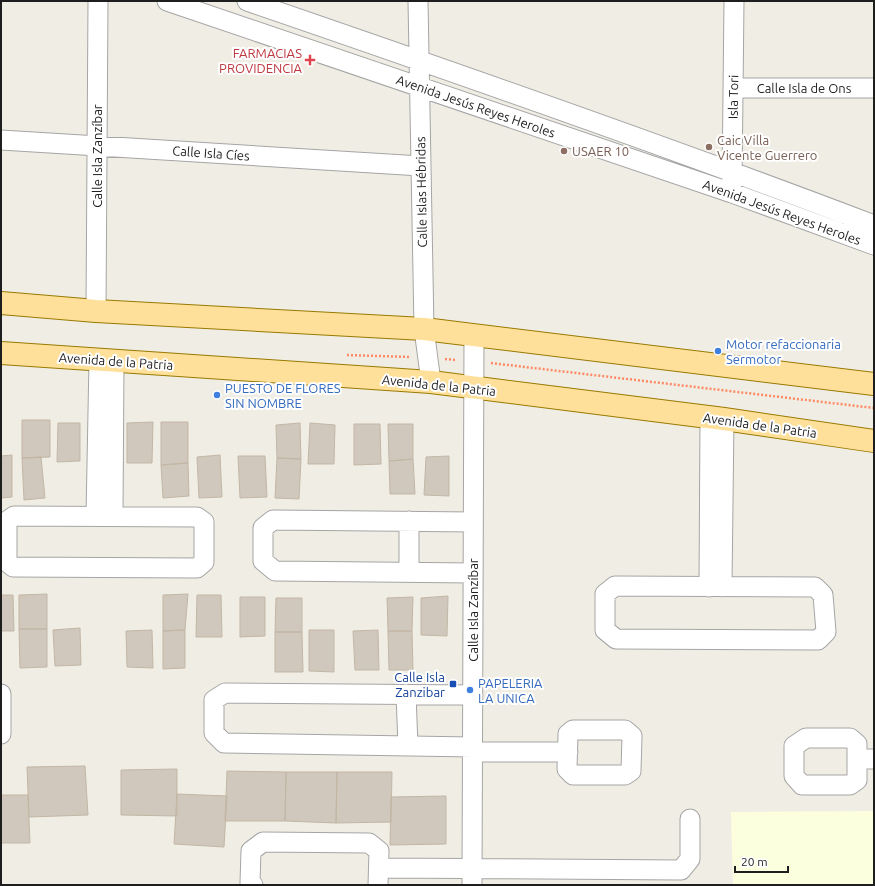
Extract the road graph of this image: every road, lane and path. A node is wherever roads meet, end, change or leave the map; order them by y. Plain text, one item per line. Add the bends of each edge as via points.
1 (98, 1) edge
2 (166, 1) edge
3 (247, 1) edge
4 (418, 1) edge
5 (734, 1) edge
6 (419, 60) junction
7 (420, 87) junction
8 (733, 88) junction
9 (874, 88) edge
10 (1, 140) edge
11 (98, 146) junction
12 (421, 166) junction
13 (732, 171) junction
14 (732, 193) junction
15 (874, 225) edge
16 (874, 245) edge
17 (1, 303) edge
18 (96, 311) junction
19 (424, 329) junction
20 (474, 335) junction
21 (1, 353) edge
22 (106, 360) junction
23 (431, 382) junction
24 (874, 384) edge
25 (474, 388) junction
26 (717, 418) junction
27 (874, 441) edge
28 (105, 516) junction
29 (409, 521) junction
30 (473, 522) junction
31 (409, 572) junction
32 (473, 573) junction
33 (716, 587) junction
34 (1, 694) edge
35 (406, 694) junction
36 (473, 695) junction
37 (1, 734) edge
38 (408, 746) junction
39 (472, 750) junction
40 (568, 752) dead end
41 (690, 819) dead end
42 (378, 876) edge
43 (472, 876) edge
44 (253, 885) edge

1 - 11 street, Calle Isla Zanzíbar
2 - 7 street, Avenida Jesús Reyes Heroles
3 - 6 street, Avenida Jesús Reyes Heroles
4 - 6 street, Calle Islas Hébridas
5 - 8 street, Isla Tori
6 - 7 street, Calle Islas Hébridas
6 - 13 street, Avenida Jesús Reyes Heroles
7 - 12 street, Calle Islas Hébridas
7 - 14 street, Avenida Jesús Reyes Heroles
8 - 9 street, Calle Isla de Ons
8 - 13 street, Isla Tori
10 - 11 street, Calle Isla Cíes
11 - 12 street, Calle Isla Cíes
11 - 18 street, Calle Isla Zanzíbar
12 - 19 street, Calle Islas Hébridas
13 - 14 street, Isla Tori
13 - 15 street, Avenida Jesús Reyes Heroles
14 - 16 street, Avenida Jesús Reyes Heroles
17 - 18 main road
18 - 19 main road
19 - 20 main road
19 - 23 street, Calle Islas Hébridas
20 - 24 main road
20 - 25 street, Calle Isla Zanzíbar
21 - 22 main road, Avenida de la Patria
22 - 23 main road, Avenida de la Patria
22 - 28 street
23 - 25 main road, Avenida de la Patria
25 - 26 main road, Avenida de la Patria
25 - 30 street, Calle Isla Zanzíbar
26 - 27 main road, Avenida de la Patria
26 - 33 street
28 - 28 street via 197,517 204,522 204,562 197,568 13,567 7,562 7,521 14,516
29 - 30 street
29 - 31 street
29 - 31 street via 273,520 263,528 264,561 275,571
30 - 32 street, Calle Isla Zanzíbar
31 - 32 street
32 - 36 street, Calle Isla Zanzíbar
33 - 33 street via 815,587 823,595 826,632 818,640 616,639 605,630 605,594 615,586
34 - 37 street
35 - 36 street
35 - 38 street
35 - 38 street via 225,693 214,700 214,733 224,743
36 - 39 street, Calle Isla Zanzíbar
38 - 39 street
39 - 40 street
39 - 43 street, Calle Isla Zanzíbar
41 - 43 street via 690,859 681,870
42 - 43 street
42 - 44 street via 379,851 369,843 263,842 251,851 250,883

